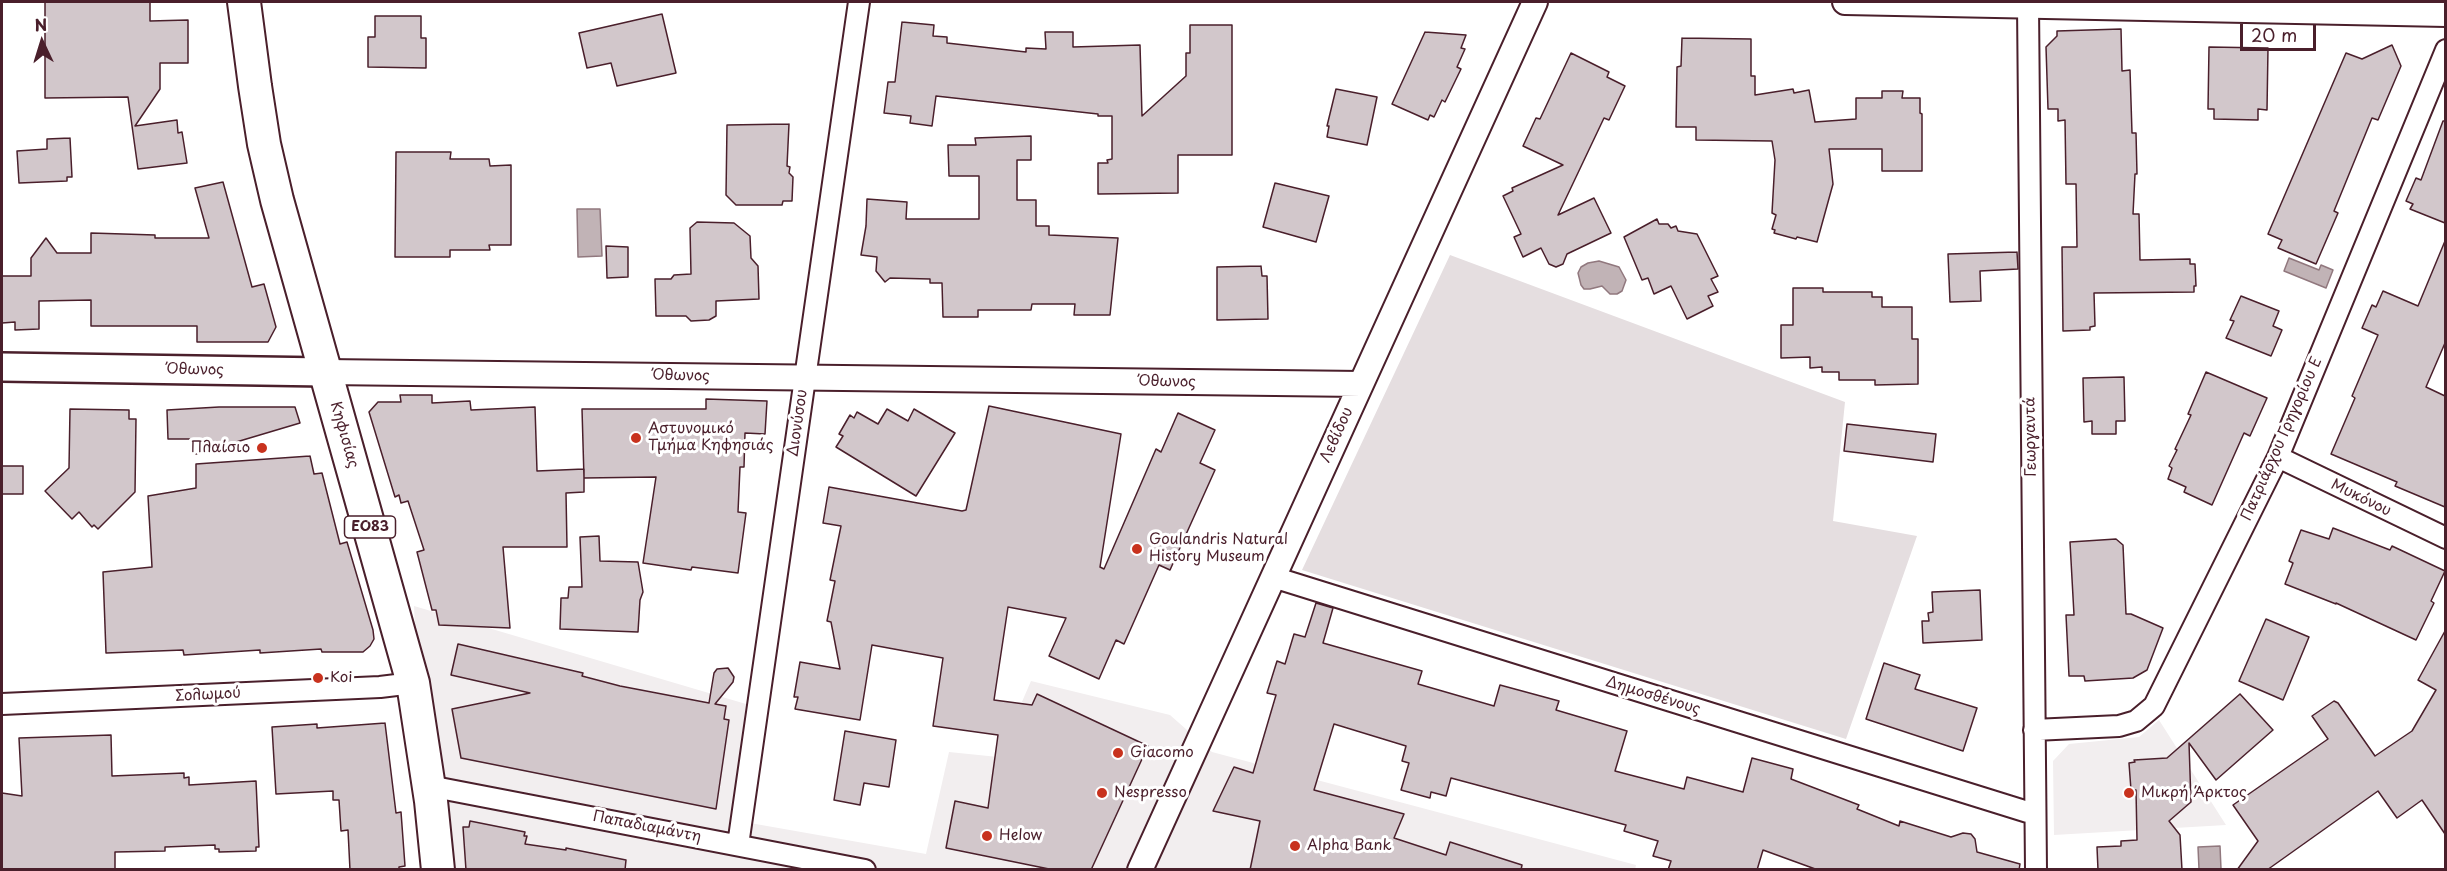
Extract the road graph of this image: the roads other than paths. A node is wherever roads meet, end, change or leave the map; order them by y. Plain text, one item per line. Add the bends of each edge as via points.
1 (244, 2) edge
2 (859, 2) edge
3 (1535, 2) edge
4 (1845, 2) edge
5 (2028, 5) junction
6 (2445, 14) edge
7 (2445, 50) edge
8 (2, 367) edge
9 (325, 372) junction
10 (805, 377) junction
11 (1361, 384) junction
12 (2278, 456) junction
13 (2445, 538) edge
14 (1273, 577) junction
15 (413, 684) junction
16 (2, 704) edge
17 (2034, 730) junction
18 (429, 786) junction
19 (2034, 814) junction
20 (738, 845) junction
21 (438, 870) edge
22 (865, 870) edge
23 (1140, 870) edge
24 (2036, 870) edge

1 - 9 main road, Κηφισίας / ΕΟ83 via 264,144
2 - 10 street, Διονύσου
3 - 11 street, Λεβίδου
4 - 5 street
5 - 6 street
5 - 17 street, Γεωργαντά
7 - 12 street, Πατριάρχου Γρηγορίου Ε
8 - 9 main road, Όθωνος
9 - 10 street, Όθωνος
9 - 15 main road, Κηφισίας / ΕΟ83
10 - 11 street, Όθωνος
10 - 20 street, Διονύσου
11 - 14 street, Λεβίδου
12 - 13 street, Μυκόνου
12 - 17 street, Πατριάρχου Γρηγορίου Ε via 2154,706 2136,721 2119,726
14 - 19 street, Δημοσθένους
14 - 23 street, Λεβίδου
15 - 16 street, Σολωμού
15 - 18 main road, Κηφισίας / ΕΟ83
17 - 19 street, Γεωργαντά
18 - 20 street, Παπαδιαμάντη
18 - 21 main road, Κηφισίας / ΕΟ83
19 - 24 street, Γεωργαντά
20 - 22 street, Παπαδιαμάντη

